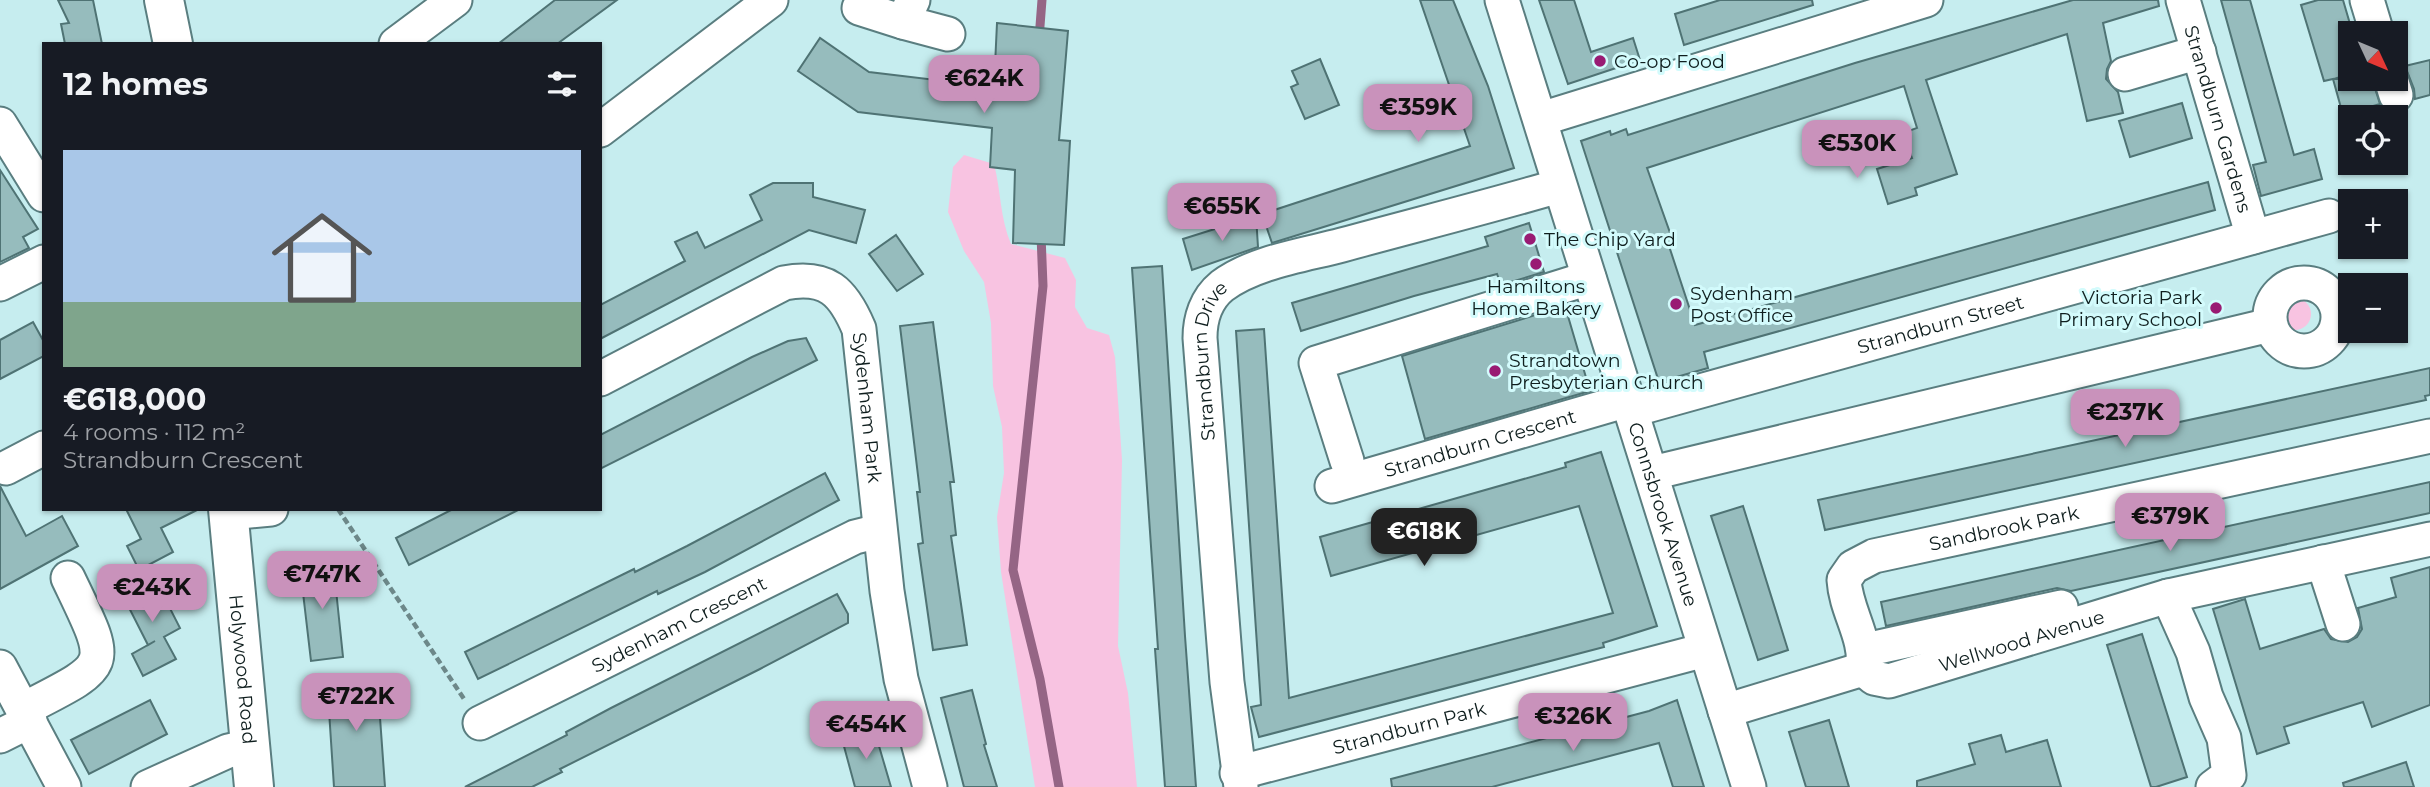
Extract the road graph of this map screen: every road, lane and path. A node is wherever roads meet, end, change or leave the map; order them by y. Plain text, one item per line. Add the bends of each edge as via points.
1 (164, 0) edge
2 (455, 0) edge
3 (771, 0) edge
4 (1502, 0) edge
5 (1926, 0) edge
6 (2183, 0) edge
7 (2367, 0) edge
8 (859, 8) dead end
9 (908, 11) edge
10 (2373, 21) edge
11 (948, 34) dead end
12 (173, 42) edge
13 (399, 42) edge
14 (2199, 52) junction
15 (2125, 74) dead end
16 (1541, 119) junction
17 (0, 124) edge
18 (602, 128) edge
19 (1559, 186) junction
20 (42, 192) edge
21 (2329, 216) dead end
22 (2253, 237) junction
23 (42, 263) edge
24 (1588, 278) junction
25 (0, 284) edge
26 (2270, 325) dead end
27 (602, 378) edge
28 (1630, 405) junction
29 (2430, 436) edge
30 (42, 449) edge
31 (6, 468) dead end
32 (1652, 473) junction
33 (228, 511) edge
34 (339, 511) edge
35 (2430, 528) edge
36 (879, 531) junction
37 (2430, 539) edge
38 (2323, 562) junction
39 (68, 578) dead end
40 (2168, 596) junction
41 (2343, 624) dead end
42 (1705, 650) junction
43 (1864, 659) junction
44 (0, 667) edge
45 (1725, 711) junction
46 (27, 715) junction
47 (480, 723) joint
48 (0, 736) edge
49 (250, 746) junction
50 (1239, 780) edge
51 (64, 787) edge
52 (148, 787) edge
53 (254, 787) edge
54 (930, 787) edge
55 (1749, 787) edge
56 (2213, 787) edge

1 - 12 main road
2 - 13 street
3 - 18 street
4 - 16 street, Connsbrook Avenue
5 - 16 street
6 - 14 street, Strandburn Gardens
7 - 10 street
8 - 9 street
9 - 11 street
14 - 15 street
14 - 22 street, Strandburn Gardens
16 - 19 street, Connsbrook Avenue
17 - 20 street
19 - 24 street, Connsbrook Avenue
19 - 50 street, Strandburn Drive via 1290,258 1240,275 1220,288 1208,304 1200,320 1200,338
21 - 22 street, Strandburn Street
22 - 28 street, Strandburn Street
23 - 25 street
24 - 28 street, Connsbrook Avenue
24 - 28 street, Strandburn Crescent via 1316,363 1340,474
26 - 32 street
27 - 36 street, Sydenham Park via 784,283 805,279 823,283 850,307 859,329
28 - 32 street, Connsbrook Avenue
29 - 43 street, Sandbrook Park via 1874,556 1853,567 1844,580 1845,599
30 - 31 street
32 - 42 street, Connsbrook Avenue
33 - 49 main road, Holywood Road
34 - 47 path
35 - 43 street
36 - 47 street, Sydenham Crescent via 855,537
36 - 54 street, Sydenham Park via 901,680
37 - 38 street, Wellwood Avenue
38 - 40 street, Wellwood Avenue
38 - 41 street
39 - 46 street via 98,641 97,663 85,678
40 - 43 street, Wellwood Avenue via 1889,681 1874,678
40 - 56 street via 2224,738 2229,775
42 - 45 street, Connsbrook Avenue
42 - 50 street, Strandburn Park
43 - 45 street
44 - 46 street
45 - 55 street, Connsbrook Avenue
46 - 48 street
46 - 51 street
49 - 52 street via 228,751
49 - 53 main road, Holywood Road

